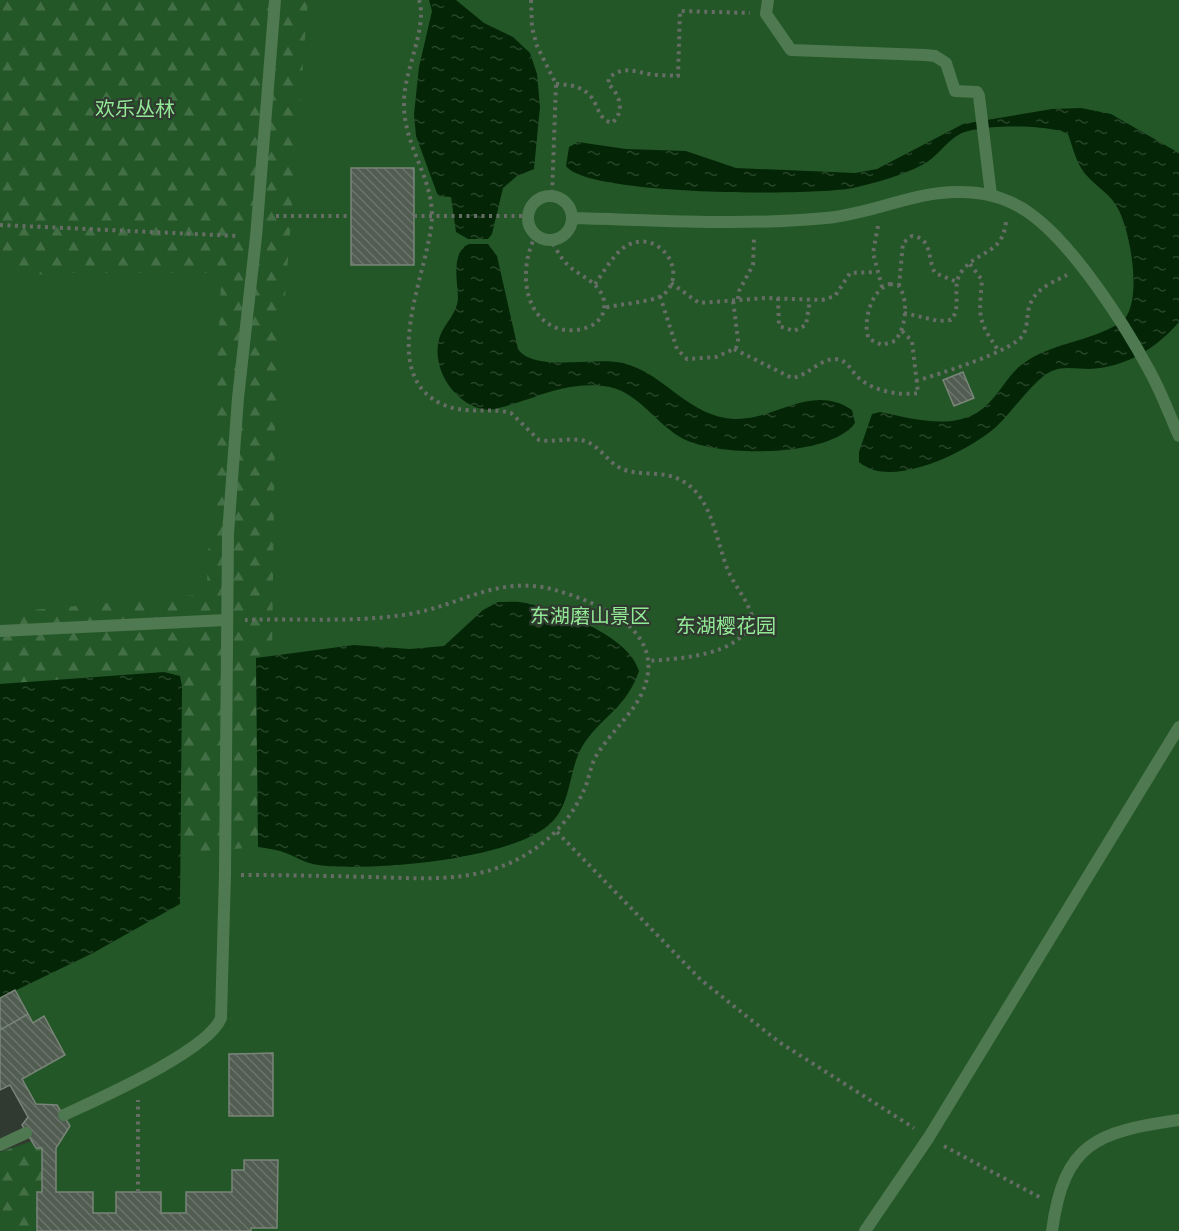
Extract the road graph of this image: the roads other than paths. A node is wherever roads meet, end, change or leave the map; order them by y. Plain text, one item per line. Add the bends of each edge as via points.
1 (275, 0) edge
2 (768, 0) edge
3 (991, 195) junction
4 (572, 218) junction
5 (1179, 436) edge
6 (226, 620) junction
7 (0, 631) edge
8 (1179, 727) edge
9 (64, 1115) dead end
10 (1179, 1120) edge
11 (26, 1133) dead end
12 (0, 1145) edge
13 (865, 1231) edge
14 (1052, 1231) edge

1 - 6 lane via 256,237 237,409
2 - 3 lane via 766,14 791,50 935,56 946,63 955,91 978,94
3 - 4 lane via 946,192 825,219
3 - 5 lane via 1032,215 1082,268 1149,370
4 - 4 lane via 565,234 551,240 536,235 528,216 533,203 552,196 567,203
6 - 7 lane
6 - 9 lane via 225,874 222,1007 217,1028 138,1079
8 - 13 lane via 929,1137
10 - 14 lane via 1117,1131 1096,1140 1071,1164 1055,1205
11 - 12 lane

